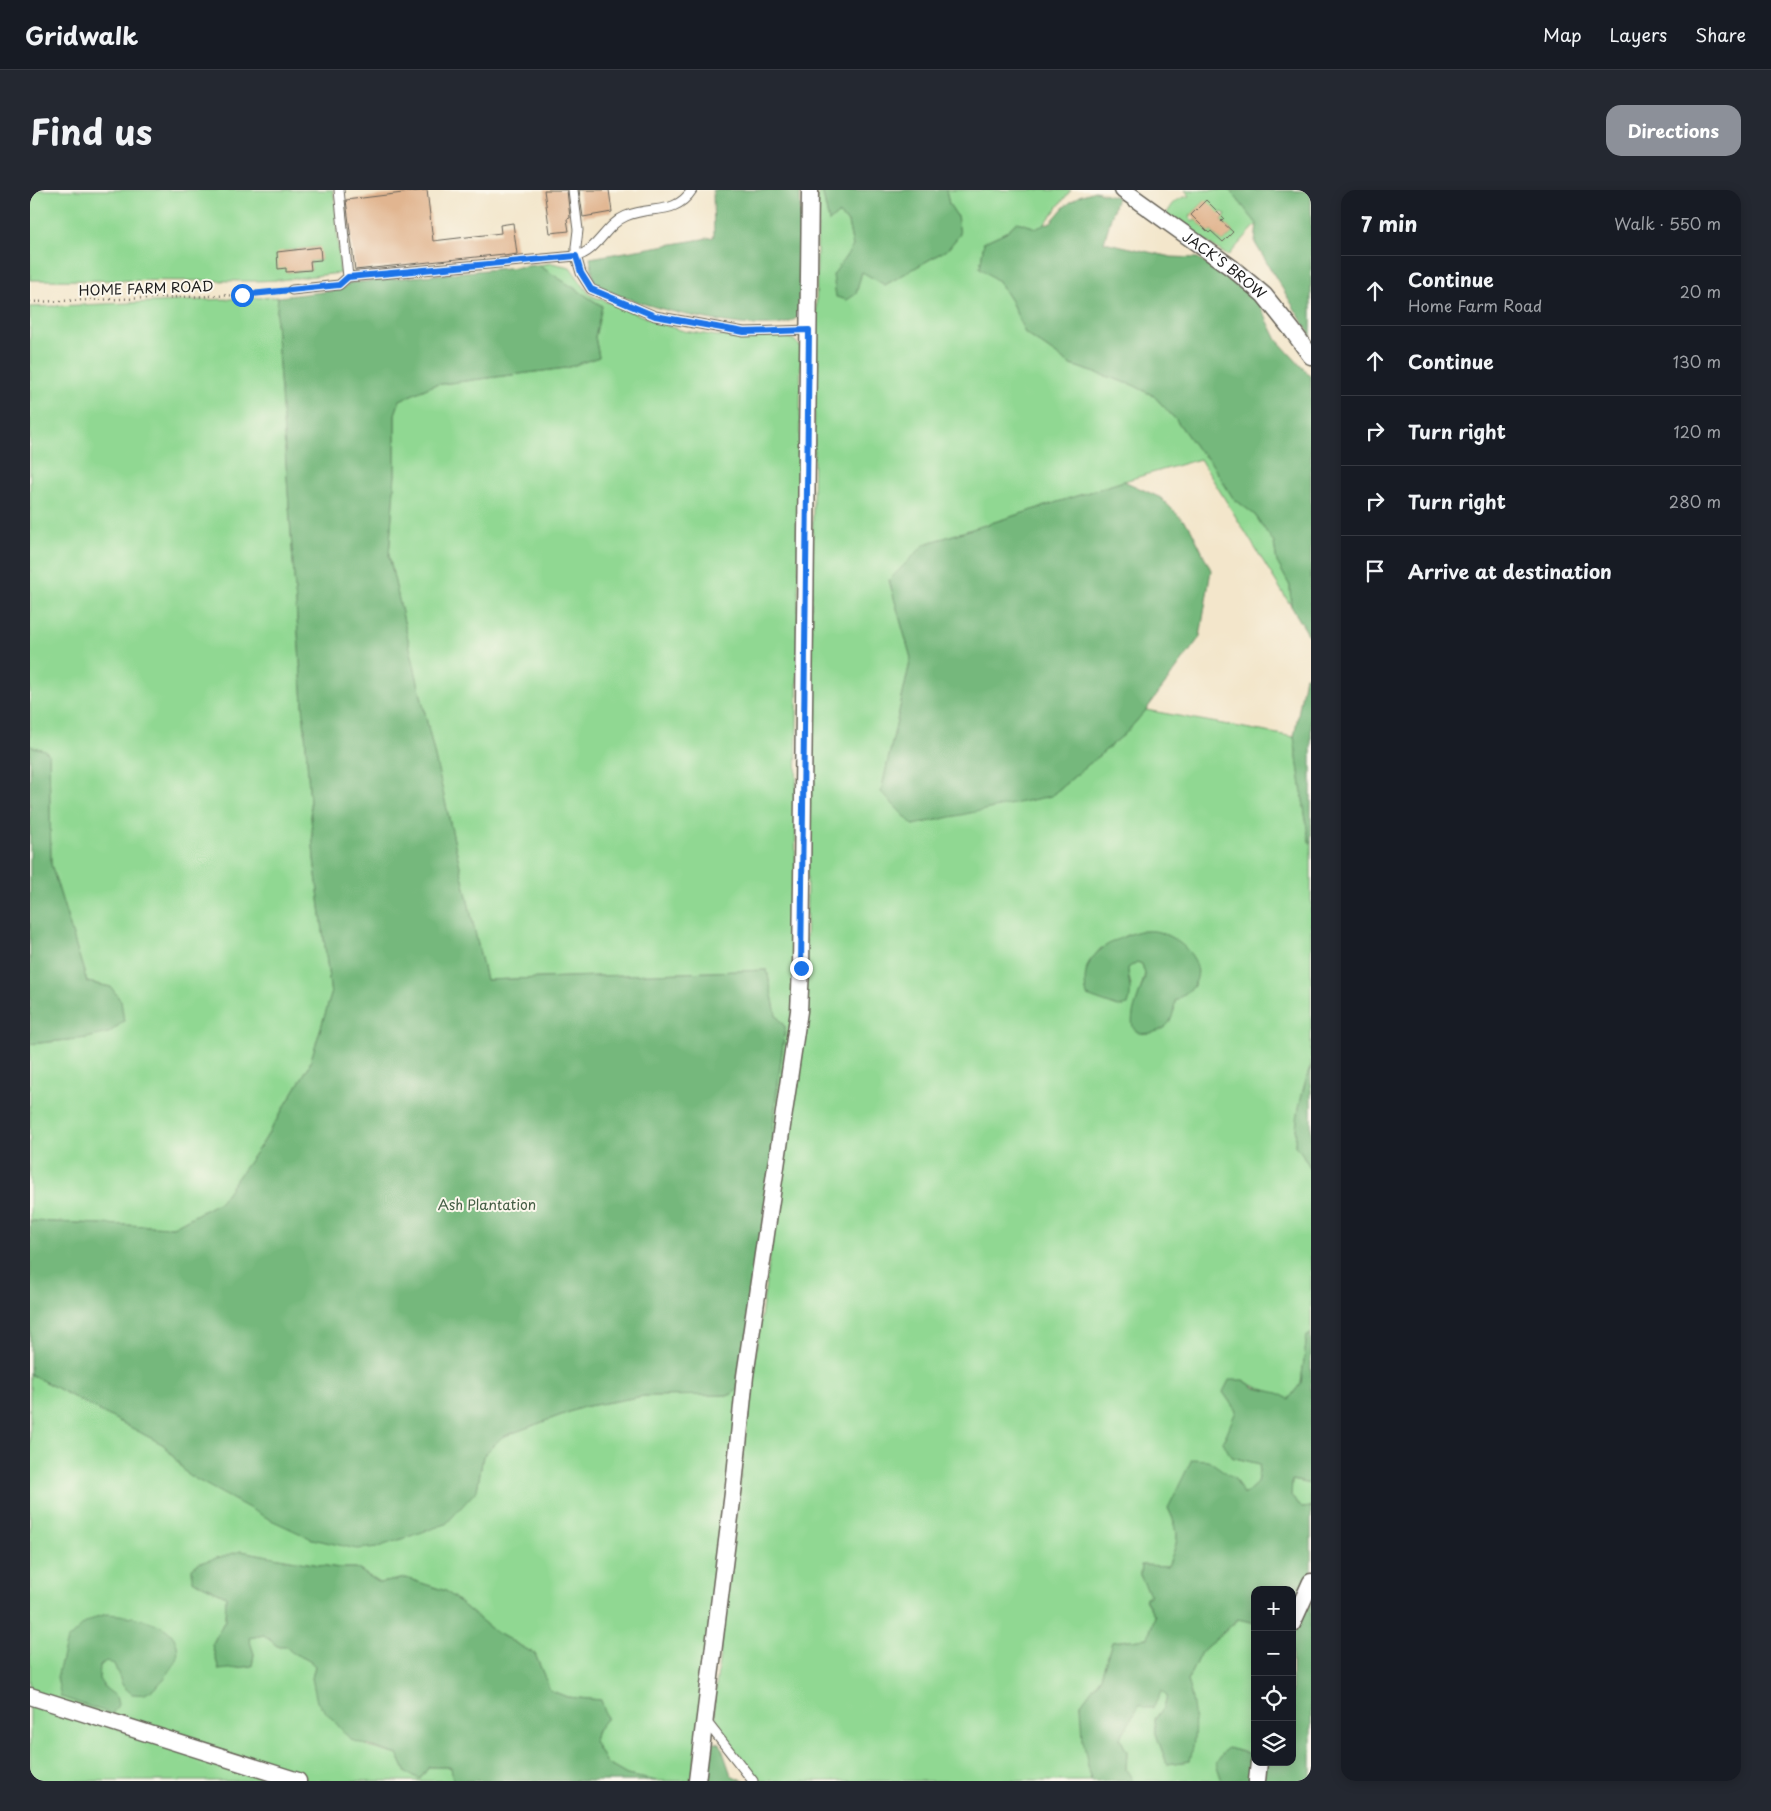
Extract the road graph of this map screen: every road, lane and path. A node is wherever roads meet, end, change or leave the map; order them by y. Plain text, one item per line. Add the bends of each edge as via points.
1 (339, 190) edge
2 (573, 190) edge
3 (692, 190) edge
4 (810, 190) edge
5 (1123, 190) edge
6 (576, 256) junction
7 (348, 277) junction
8 (292, 290) joint
9 (30, 302) edge
10 (809, 330) junction
11 (1311, 356) edge
12 (1311, 1582) edge
13 (1296, 1615) edge
14 (30, 1696) edge
15 (704, 1720) junction
16 (1259, 1766) edge
17 (298, 1781) edge
18 (698, 1781) edge
19 (753, 1781) edge
20 (1257, 1781) edge

1 - 7 lane
2 - 6 lane via 578,230
3 - 6 lane via 673,208 626,216 613,224 585,255
4 - 10 street
5 - 11 street, JACK'S BROW via 1232,268 1264,295
6 - 7 lane
6 - 10 lane via 591,289 655,316 744,332
7 - 8 lane via 339,285
8 - 9 path, HOME FARM ROAD via 242,295
10 - 15 street via 799,1011 746,1376
12 - 13 street
14 - 17 street
15 - 18 street
15 - 19 lane
16 - 20 street

